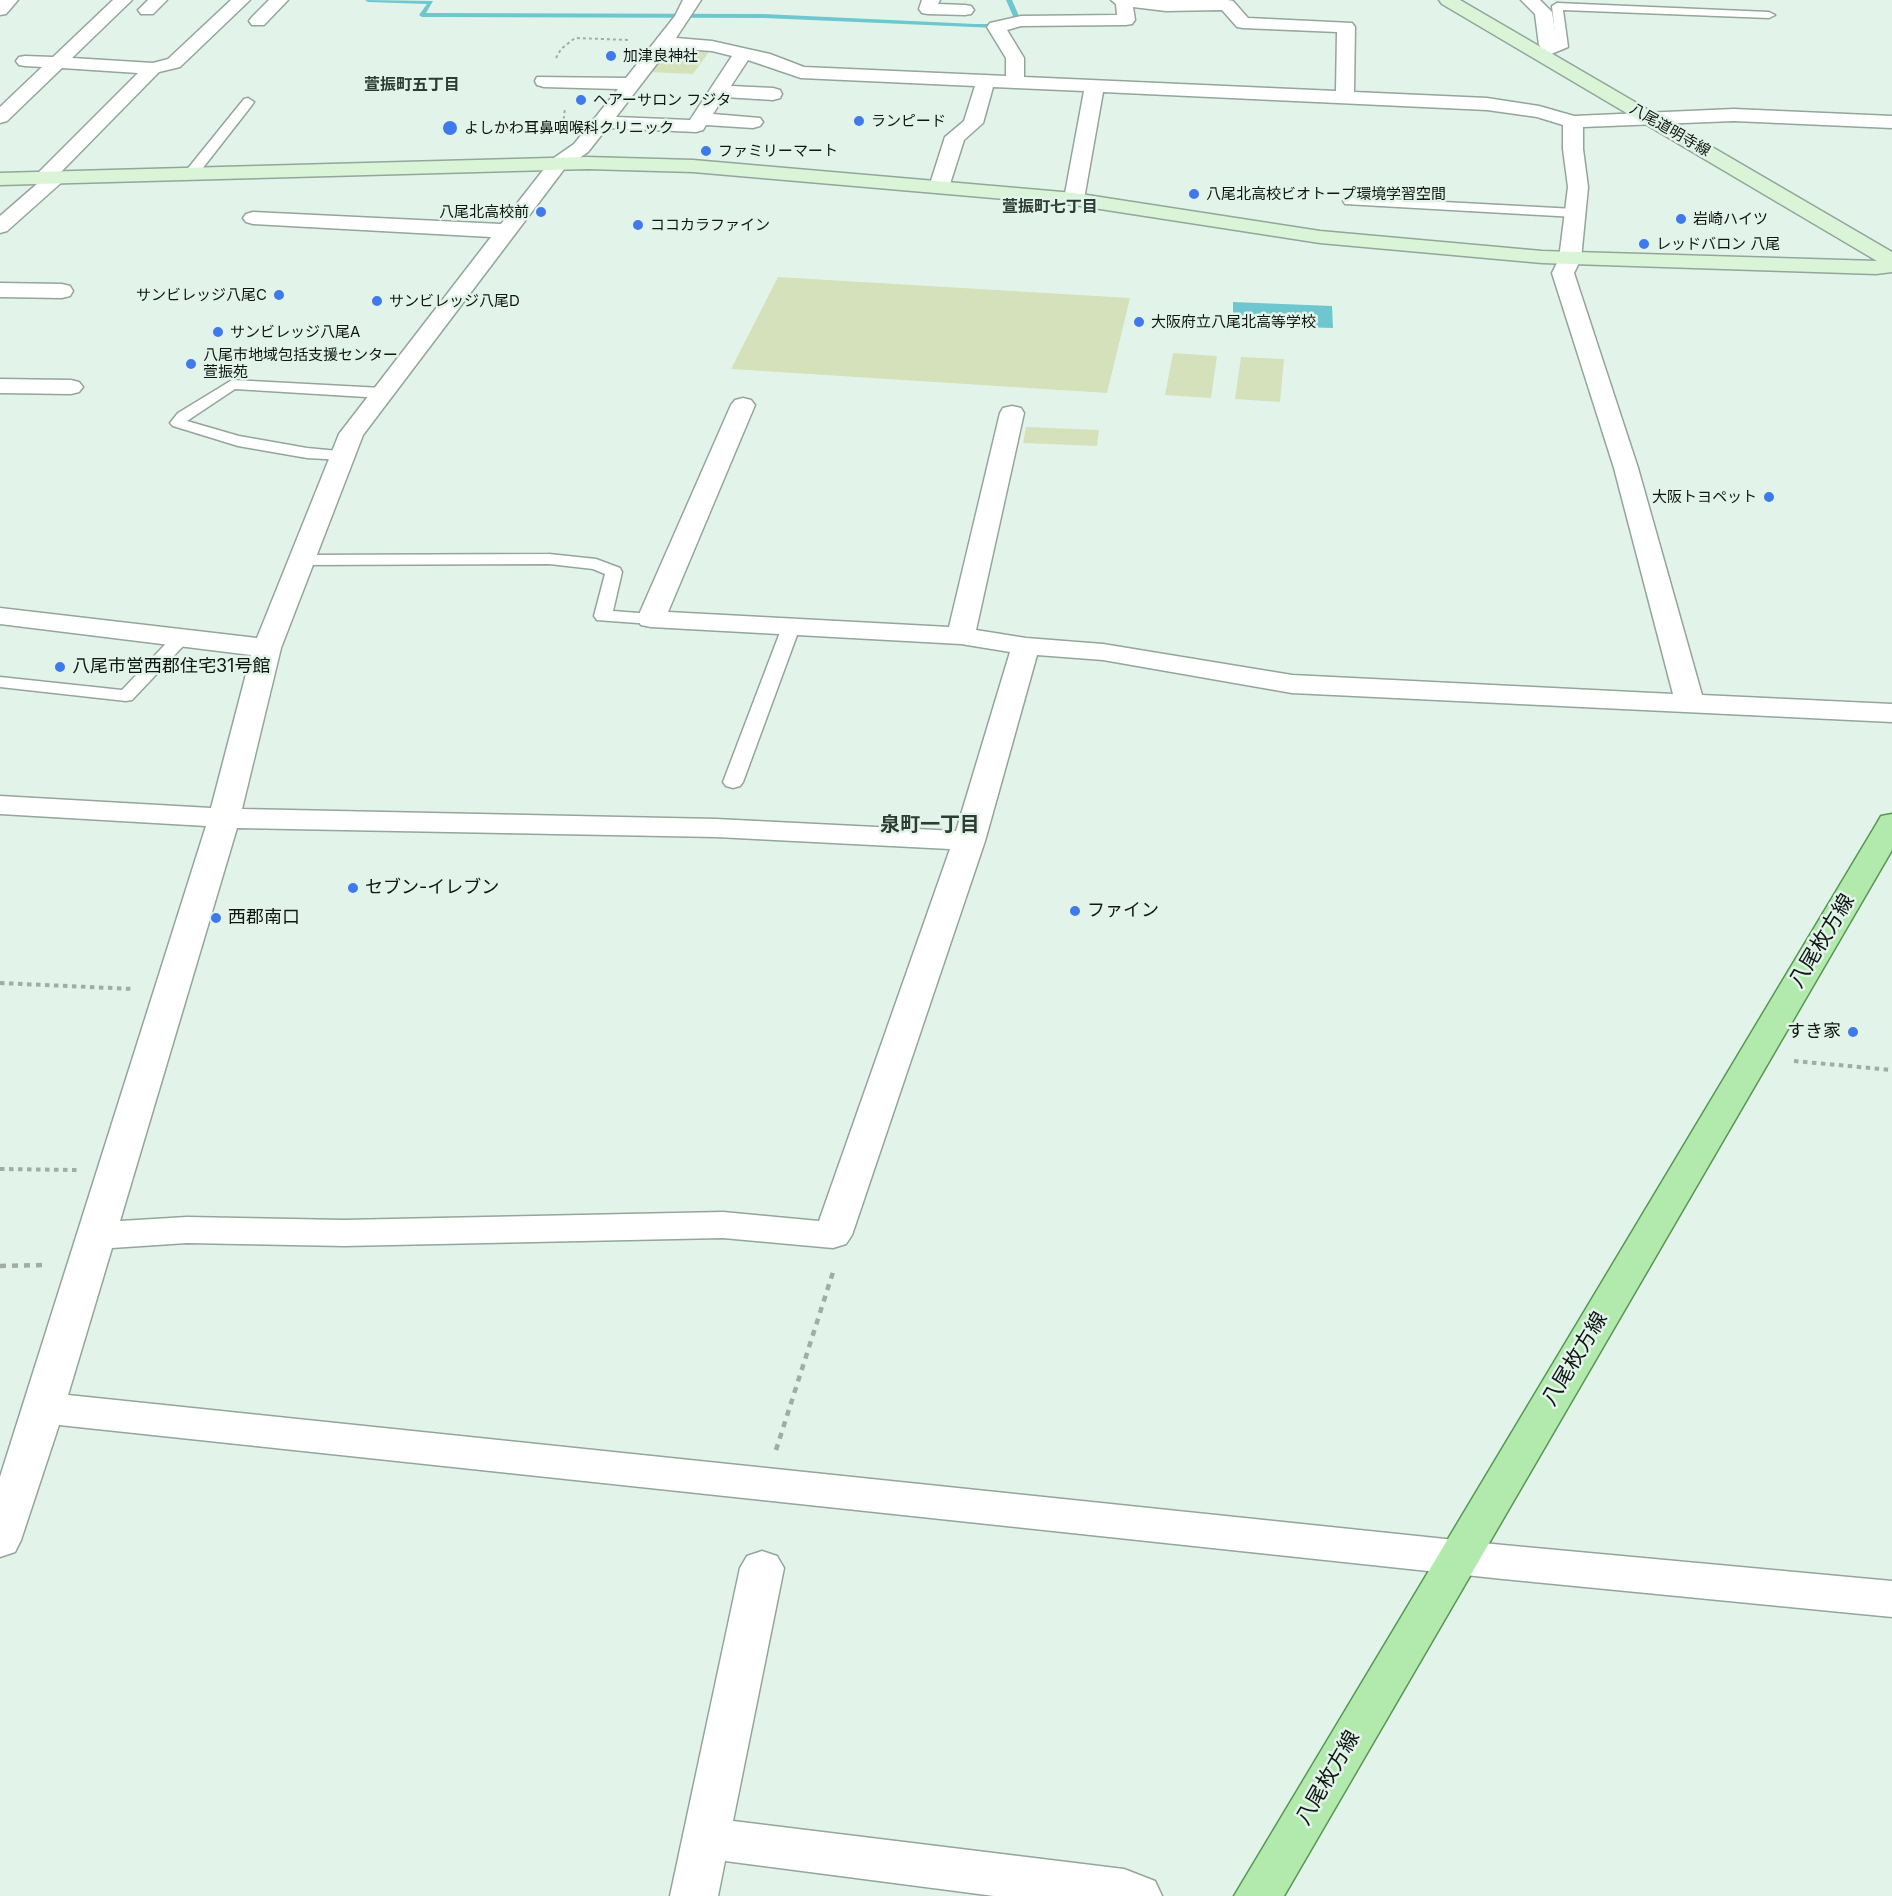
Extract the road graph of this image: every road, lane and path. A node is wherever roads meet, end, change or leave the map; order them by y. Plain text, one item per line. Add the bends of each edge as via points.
1 (9, 0) edge
2 (123, 0) edge
3 (241, 0) edge
4 (279, 0) edge
5 (931, 0) edge
6 (1448, 0) edge
7 (1530, 0) edge
8 (1122, 1) edge
9 (1234, 5) edge
10 (0, 9) edge
11 (687, 10) edge
12 (964, 10) dead end
13 (1769, 15) dead end
14 (258, 21) dead end
15 (664, 42) junction
16 (1544, 50) junction
17 (743, 53) junction
18 (25, 61) dead end
19 (57, 63) junction
20 (153, 68) junction
21 (986, 79) junction
22 (1015, 80) junction
23 (544, 81) dead end
24 (632, 84) junction
25 (1095, 84) junction
26 (719, 91) junction
27 (773, 94) dead end
28 (1345, 98) junction
29 (248, 102) dead end
30 (0, 117) edge
31 (1650, 118) junction
32 (700, 119) junction
33 (602, 122) junction
34 (753, 122) dead end
35 (1573, 122) junction
36 (1892, 122) edge
37 (558, 164) junction
38 (190, 175) junction
39 (50, 178) junction
40 (0, 179) edge
41 (939, 187) junction
42 (1074, 199) junction
43 (1350, 201) dead end
44 (1575, 213) junction
45 (253, 218) dead end
46 (0, 227) edge
47 (506, 231) junction
48 (1569, 259) junction
49 (1892, 261) edge
50 (1892, 266) edge
51 (10, 290) edge
52 (62, 291) dead end
53 (0, 308) edge
54 (0, 386) edge
55 (71, 387) dead end
56 (382, 393) junction
57 (743, 405) dead end
58 (1012, 412) dead end
59 (342, 455) junction
60 (302, 560) junction
61 (0, 616) edge
62 (651, 619) junction
63 (790, 627) junction
64 (961, 636) junction
65 (181, 638) junction
66 (1026, 646) junction
67 (267, 648) junction
68 (0, 682) edge
69 (1690, 704) junction
70 (1892, 713) edge
71 (733, 782) dead end
72 (0, 805) edge
73 (224, 818) junction
74 (1892, 823) edge
75 (969, 841) junction
76 (0, 983) edge
77 (169, 991) junction
78 (1792, 1061) dead end
79 (1892, 1070) edge
80 (0, 1169) edge
81 (116, 1170) junction
82 (833, 1235) junction
83 (97, 1236) junction
84 (44, 1408) junction
85 (765, 1484) junction
86 (0, 1540) edge
87 (1458, 1557) junction
88 (762, 1568) dead end
89 (1892, 1599) edge
90 (706, 1838) junction
91 (694, 1896) edge
92 (1138, 1896) edge
93 (1258, 1896) edge

1 - 10 street
2 - 19 street
3 - 20 street via 174,63
4 - 14 street
5 - 12 street via 928,9
6 - 16 street, 八尾道明寺線
7 - 16 street via 1543,12
8 - 9 street via 1166,6
8 - 22 street via 1126,20 1021,21 996,27 1015,58
9 - 28 street via 1243,23 1346,27
11 - 15 street
13 - 16 lane via 1557,6 1562,47
15 - 17 street
15 - 24 street
16 - 31 street, 八尾道明寺線
17 - 21 street via 801,72
17 - 26 street
18 - 19 street
19 - 20 street
19 - 30 street
20 - 39 street
21 - 22 street
21 - 41 street via 973,123 955,137
22 - 25 street
23 - 24 street
24 - 33 street
25 - 28 street
25 - 42 street
26 - 27 street
26 - 32 street
28 - 35 street via 1487,104
29 - 38 lane
31 - 35 street
31 - 36 street via 1734,115
31 - 49 street, 八尾道明寺線
32 - 33 street via 696,126
32 - 34 street
33 - 37 street via 581,148
35 - 44 street via 1578,187
37 - 38 street
37 - 41 street via 727,168
37 - 47 street
38 - 39 street
39 - 40 street
39 - 46 street
41 - 42 street
42 - 48 street via 1320,237
43 - 44 lane
44 - 48 street
45 - 47 street via 395,230
47 - 56 street
48 - 50 street
48 - 69 street via 1563,273 1626,468
51 - 52 street
51 - 53 street
54 - 55 street
56 - 59 street via 351,434
56 - 59 lane via 232,384 178,423 238,441
57 - 62 street
58 - 64 street
59 - 60 street
60 - 62 lane via 549,559 596,564 614,572 603,616
60 - 67 street
61 - 65 street
62 - 63 street
63 - 64 street
63 - 71 lane
64 - 66 street
65 - 67 street
65 - 68 lane via 126,696
66 - 69 street via 1103,652 1292,684
66 - 75 street
67 - 73 street
69 - 70 street
72 - 73 street
73 - 75 street via 716,828
73 - 77 street
74 - 87 main road, 八尾枚方線
75 - 82 street
76 - 77 path
77 - 81 street
78 - 79 path
80 - 81 path
81 - 83 street
82 - 83 street via 723,1225 344,1233 187,1230
82 - 85 path via 840,1250
83 - 84 street
84 - 85 street
84 - 86 street
85 - 87 street
87 - 89 street
87 - 93 main road, 八尾枚方線
88 - 90 street
90 - 91 street
90 - 92 street via 1124,1890

